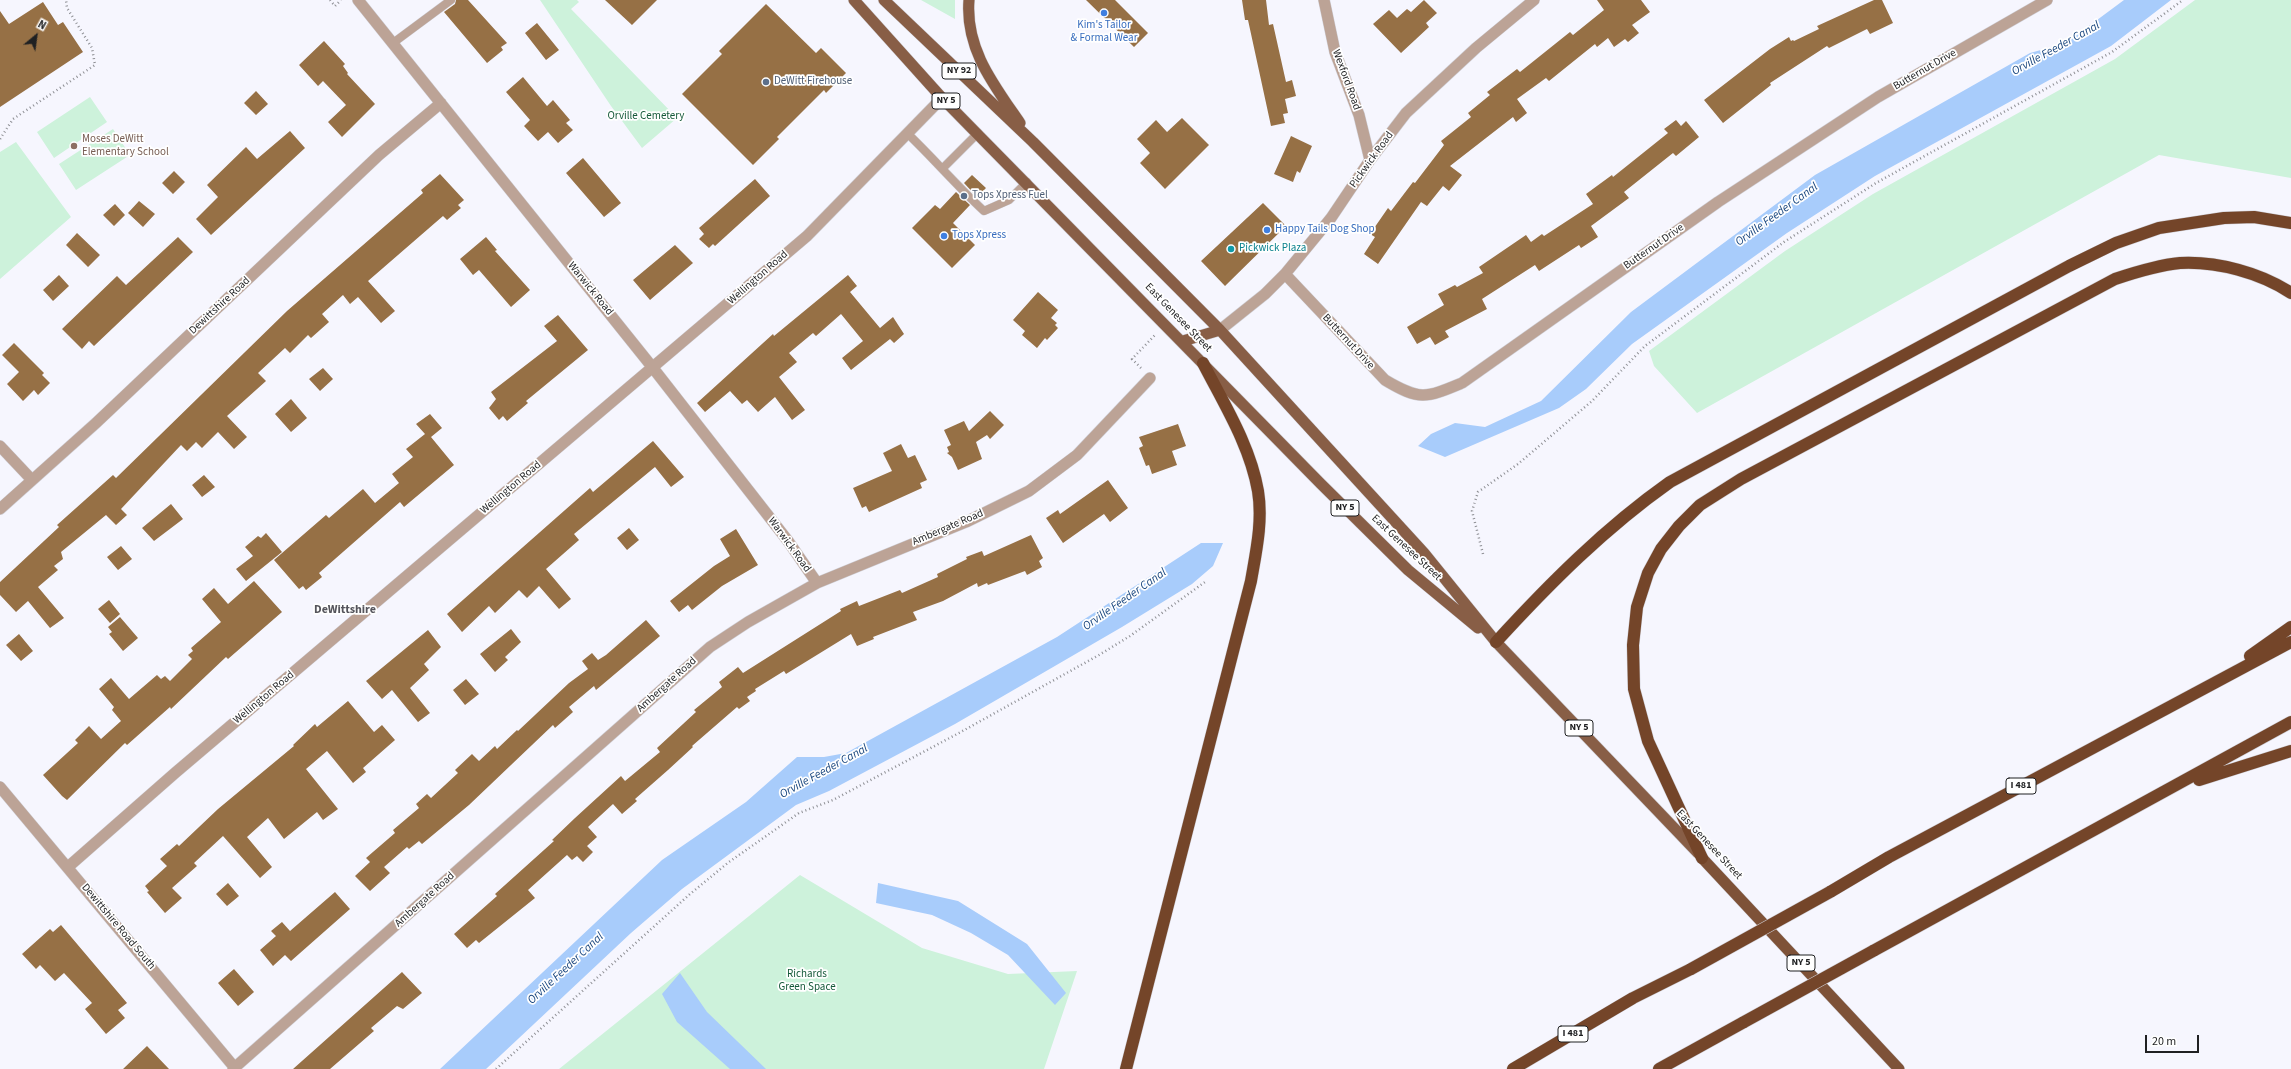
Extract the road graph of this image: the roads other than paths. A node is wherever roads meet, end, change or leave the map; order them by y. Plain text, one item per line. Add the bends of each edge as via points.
1 (358, 0) edge
2 (452, 0) edge
3 (855, 0) edge
4 (884, 0) edge
5 (969, 0) edge
6 (1324, 0) edge
7 (1534, 0) edge
8 (2047, 0) edge
9 (2030, 4) edge
10 (393, 43) junction
11 (942, 98) junction
12 (441, 103) junction
13 (978, 133) junction
14 (908, 134) junction
15 (1033, 142) junction
16 (1370, 160) junction
17 (943, 168) junction
18 (1027, 182) junction
19 (2291, 223) edge
20 (1285, 274) junction
21 (2291, 293) edge
22 (1220, 330) junction
23 (1183, 341) junction
24 (1203, 363) junction
25 (653, 368) junction
26 (1150, 378) road end
27 (0, 446) edge
28 (32, 480) junction
29 (0, 510) edge
30 (817, 583) junction
31 (2291, 626) edge
32 (1496, 642) junction
33 (2291, 642) edge
34 (2213, 683) junction
35 (2291, 722) edge
36 (2291, 751) edge
37 (0, 786) edge
38 (2173, 788) junction
39 (1702, 858) junction
40 (68, 867) junction
41 (234, 1068) edge
42 (1126, 1069) edge
43 (1513, 1069) edge
44 (1659, 1069) edge
45 (1899, 1069) edge

1 - 10 street, Warwick Road
2 - 10 lane
3 - 11 main road, East Genesee Street / NY 5
4 - 15 main road, East Genesee Street / NY 92
5 - 15 main road, NY 5 via 972,40 984,70
6 - 16 street, Wexford Road via 1335,52 1359,115
7 - 16 street, Pickwick Road via 1476,48 1406,113
8 - 9 street, Butternut Drive
9 - 20 street, Butternut Drive via 1871,102 1718,202 1462,383 1430,396 1402,391 1385,380
10 - 12 street, Warwick Road
11 - 13 main road, East Genesee Street / NY 5
11 - 14 street, Wellington Road
12 - 25 street, Warwick Road
12 - 28 street, Dewittshire Road via 379,155 96,423
13 - 17 lane
13 - 18 main road, East Genesee Street / NY 5
14 - 17 lane
14 - 25 street, Wellington Road via 807,236
15 - 22 main road, East Genesee Street / NY 5
16 - 20 street, Pickwick Road via 1331,218
17 - 18 lane via 957,186 984,211 1009,200
18 - 23 main road, East Genesee Street / NY 5
19 - 32 highway via 2254,217 2224,218 2159,228 2116,243 2069,266 1670,482 1600,536
20 - 22 street, Pickwick Road
21 - 39 highway via 2281,286 2253,275 2221,266 2181,263 2143,269 2115,278 1741,479 1695,510 1661,549 1648,573 1637,607 1633,645 1634,689 1648,741
22 - 23 main road
22 - 32 main road, East Genesee Street / NY 5 via 1424,553
23 - 24 main road, East Genesee Street / NY 5
24 - 32 main road, East Genesee Street / NY 5 via 1408,570
24 - 42 highway via 1242,438 1258,491 1259,531 1250,582
25 - 30 street, Warwick Road via 788,541
25 - 40 street, Wellington Road via 175,773
26 - 30 street, Ambergate Road via 1077,455 1029,491 966,522
27 - 28 street
28 - 29 street, Dewittshire Road
30 - 41 street, Ambergate Road via 710,647
31 - 34 highway
32 - 39 main road, East Genesee Street / NY 5
33 - 34 highway, I 481
34 - 43 highway, I 481, bridge via 1890,857 1691,969 1633,998
35 - 38 highway
36 - 38 highway
37 - 40 street, Dewittshire Road South
38 - 44 highway, bridge
39 - 45 highway, East Genesee Street / NY 5
40 - 41 street, Dewittshire Road South

